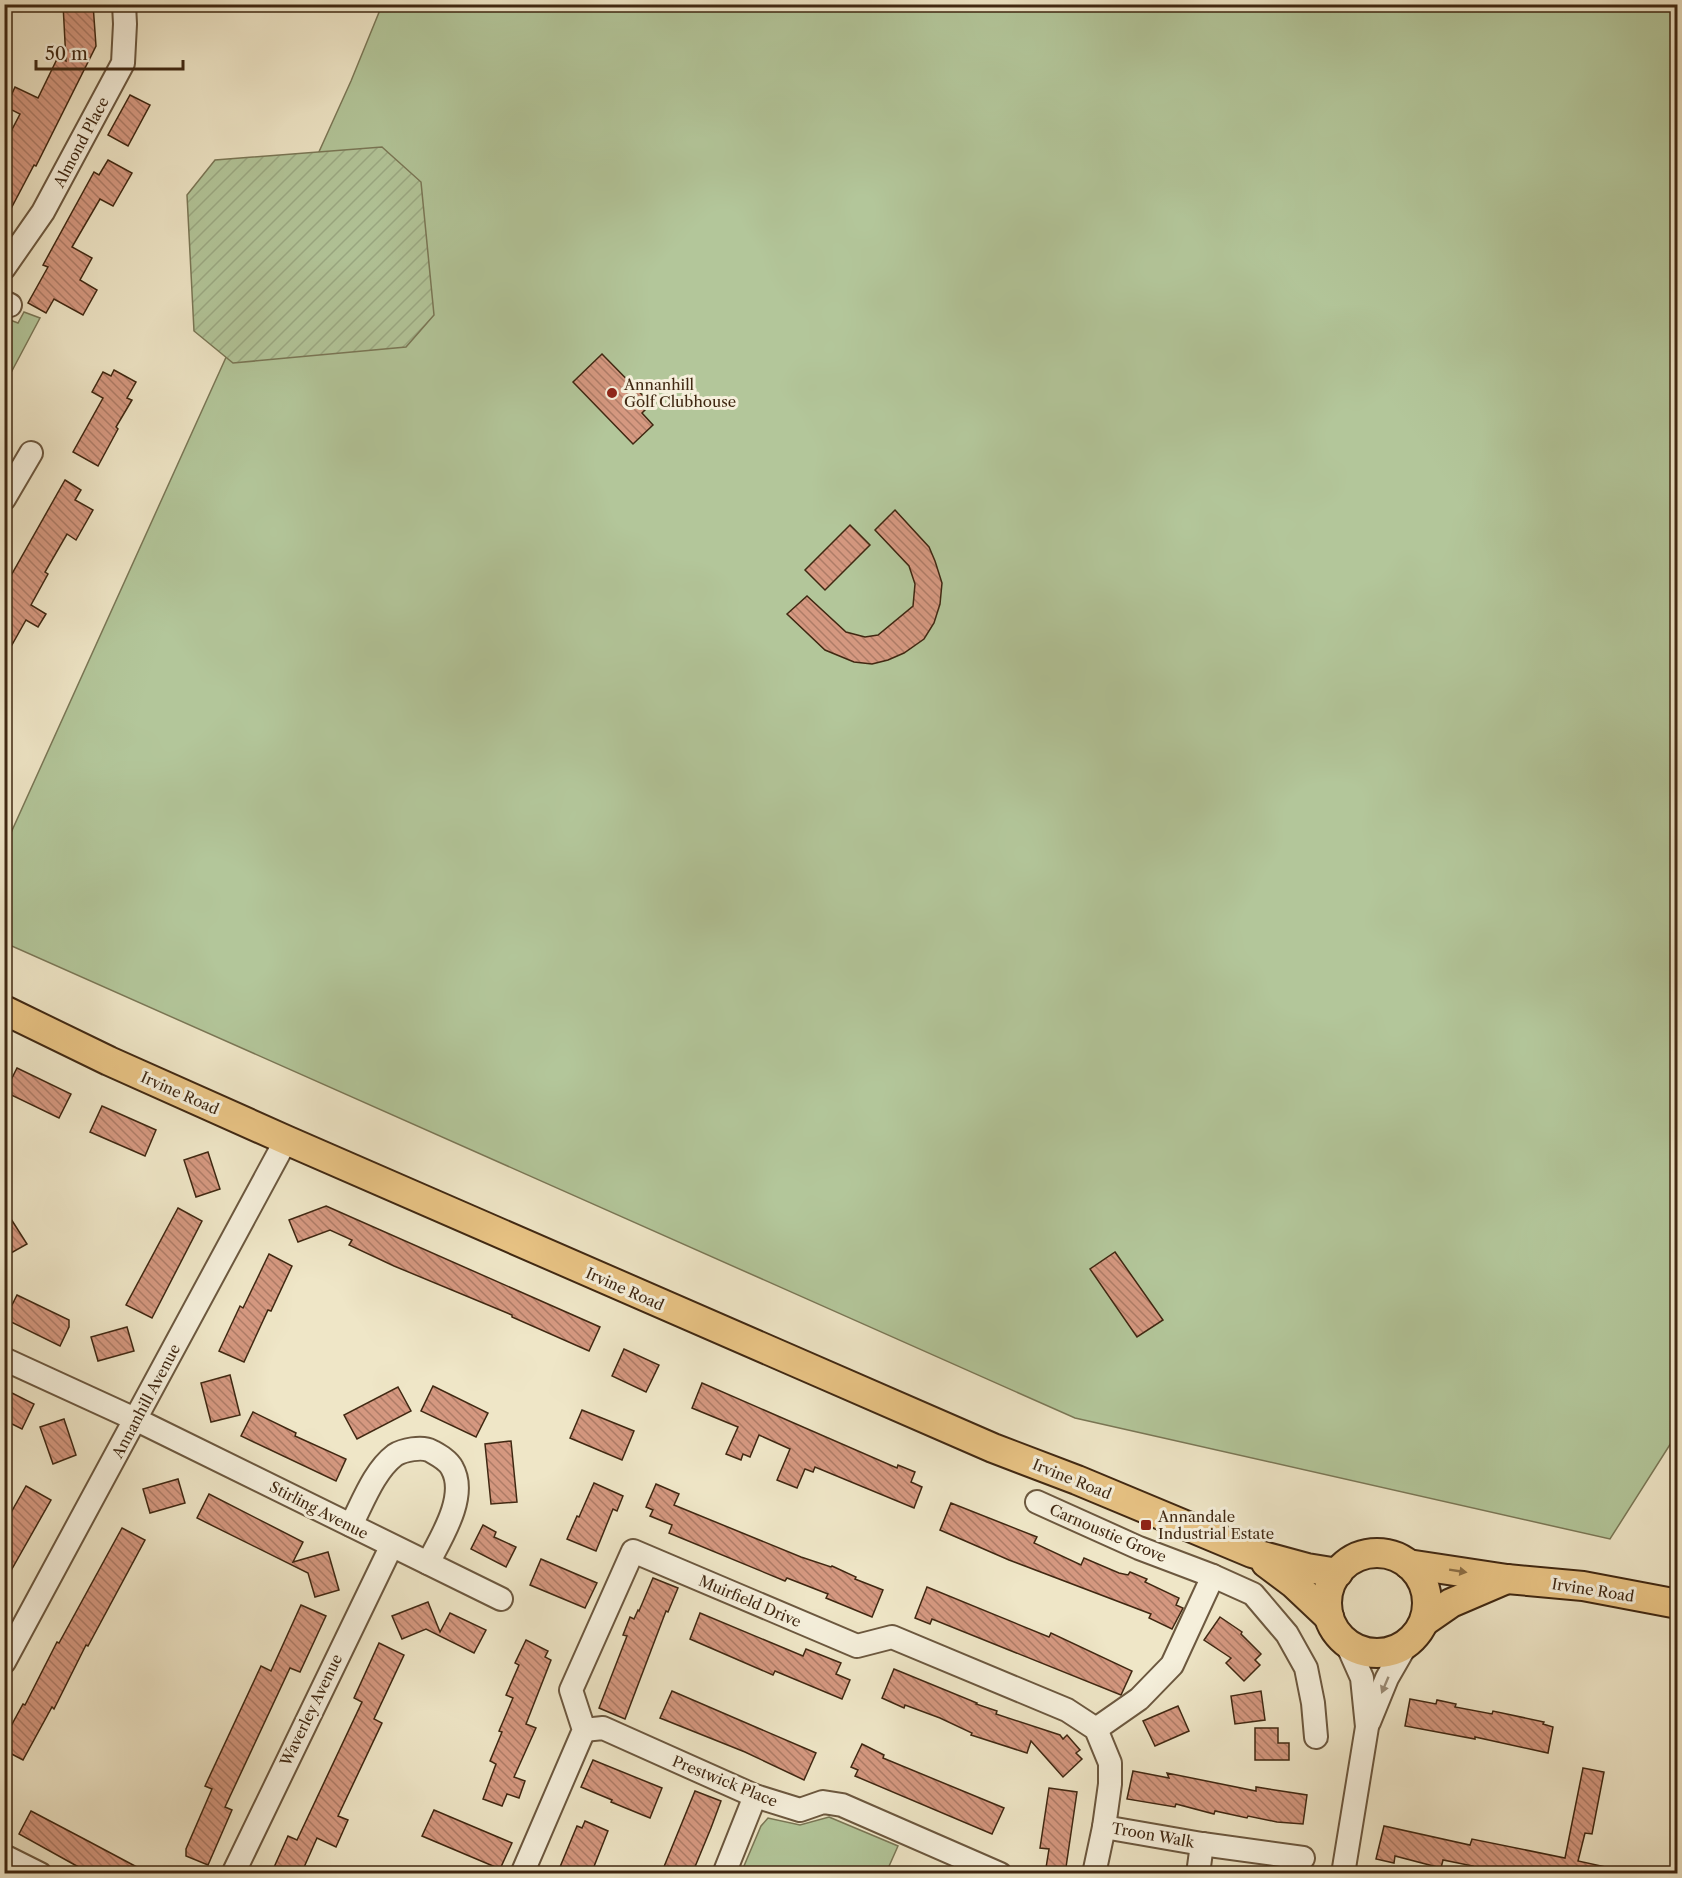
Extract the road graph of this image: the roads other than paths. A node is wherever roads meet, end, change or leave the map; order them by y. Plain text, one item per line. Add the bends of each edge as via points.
1 (124, 4) edge
2 (4, 268) edge
3 (31, 453) dead end
4 (4, 500) edge
5 (4, 1010) edge
6 (286, 1140) junction
7 (4, 1359) edge
8 (136, 1420) junction
9 (1037, 1502) dead end
10 (351, 1525) junction
11 (391, 1547) junction
12 (1252, 1553) junction
13 (428, 1563) junction
14 (1408, 1564) junction
15 (1338, 1573) junction
16 (1213, 1576) junction
17 (1507, 1579) junction
18 (501, 1599) dead end
19 (1677, 1604) edge
20 (1329, 1617) junction
21 (1425, 1621) junction
22 (1346, 1642) junction
23 (1406, 1645) junction
24 (4, 1662) edge
25 (1367, 1726) junction
26 (584, 1730) junction
27 (1096, 1730) junction
28 (1316, 1737) dead end
29 (755, 1796) junction
30 (1104, 1827) junction
31 (1202, 1844) junction
32 (4, 1856) edge
33 (1303, 1858) dead end
34 (40, 1874) edge
35 (233, 1874) edge
36 (522, 1874) edge
37 (724, 1874) edge
38 (1000, 1874) edge
39 (1094, 1874) edge
40 (1198, 1874) edge
41 (1343, 1874) edge

1 - 2 street, Almond Place via 123,63 43,212
3 - 4 street
5 - 6 main road, Irvine Road
6 - 8 street, Annanhill Avenue
6 - 12 main road, Irvine Road via 993,1448
7 - 8 street, Stirling Avenue
8 - 10 street, Stirling Avenue
8 - 24 street, Annanhill Avenue
9 - 16 street, Carnoustie Grove
10 - 11 street, Stirling Avenue
10 - 13 street via 380,1470 397,1454 427,1449 452,1468 457,1486 453,1513
11 - 13 street, Stirling Avenue
11 - 35 street, Waverley Avenue
12 - 15 main road
12 - 20 main road via 1294,1584
13 - 18 street, Stirling Avenue
14 - 15 main road via 1394,1556 1363,1555
14 -> 17 main road, Irvine Road
14 - 21 main road via 1426,1590
15 - 20 main road via 1330,1586
16 - 27 street via 1172,1665 1140,1699
16 - 28 street, Carnoustie Grove via 1253,1594 1287,1634 1306,1668
17 - 19 main road, Irvine Road via 1583,1586
17 - 21 main road via 1451,1603
20 - 22 main road
21 - 23 main road
22 - 23 main road via 1375,1654
22 - 25 street via 1362,1678
23 -> 25 street
25 - 41 street
26 - 27 street, Muirfield Drive via 571,1690 633,1551 857,1646 892,1637 1067,1710
26 - 29 street, Prestwick Place via 603,1728
26 - 36 street
27 - 30 street via 1110,1763
29 - 37 street
29 - 38 street, Prestwick Place via 800,1810 823,1802 842,1805
30 - 31 street, Troon Walk
30 - 39 street
31 - 33 street, Troon Walk
31 - 40 street, Troon Walk
32 - 34 street

